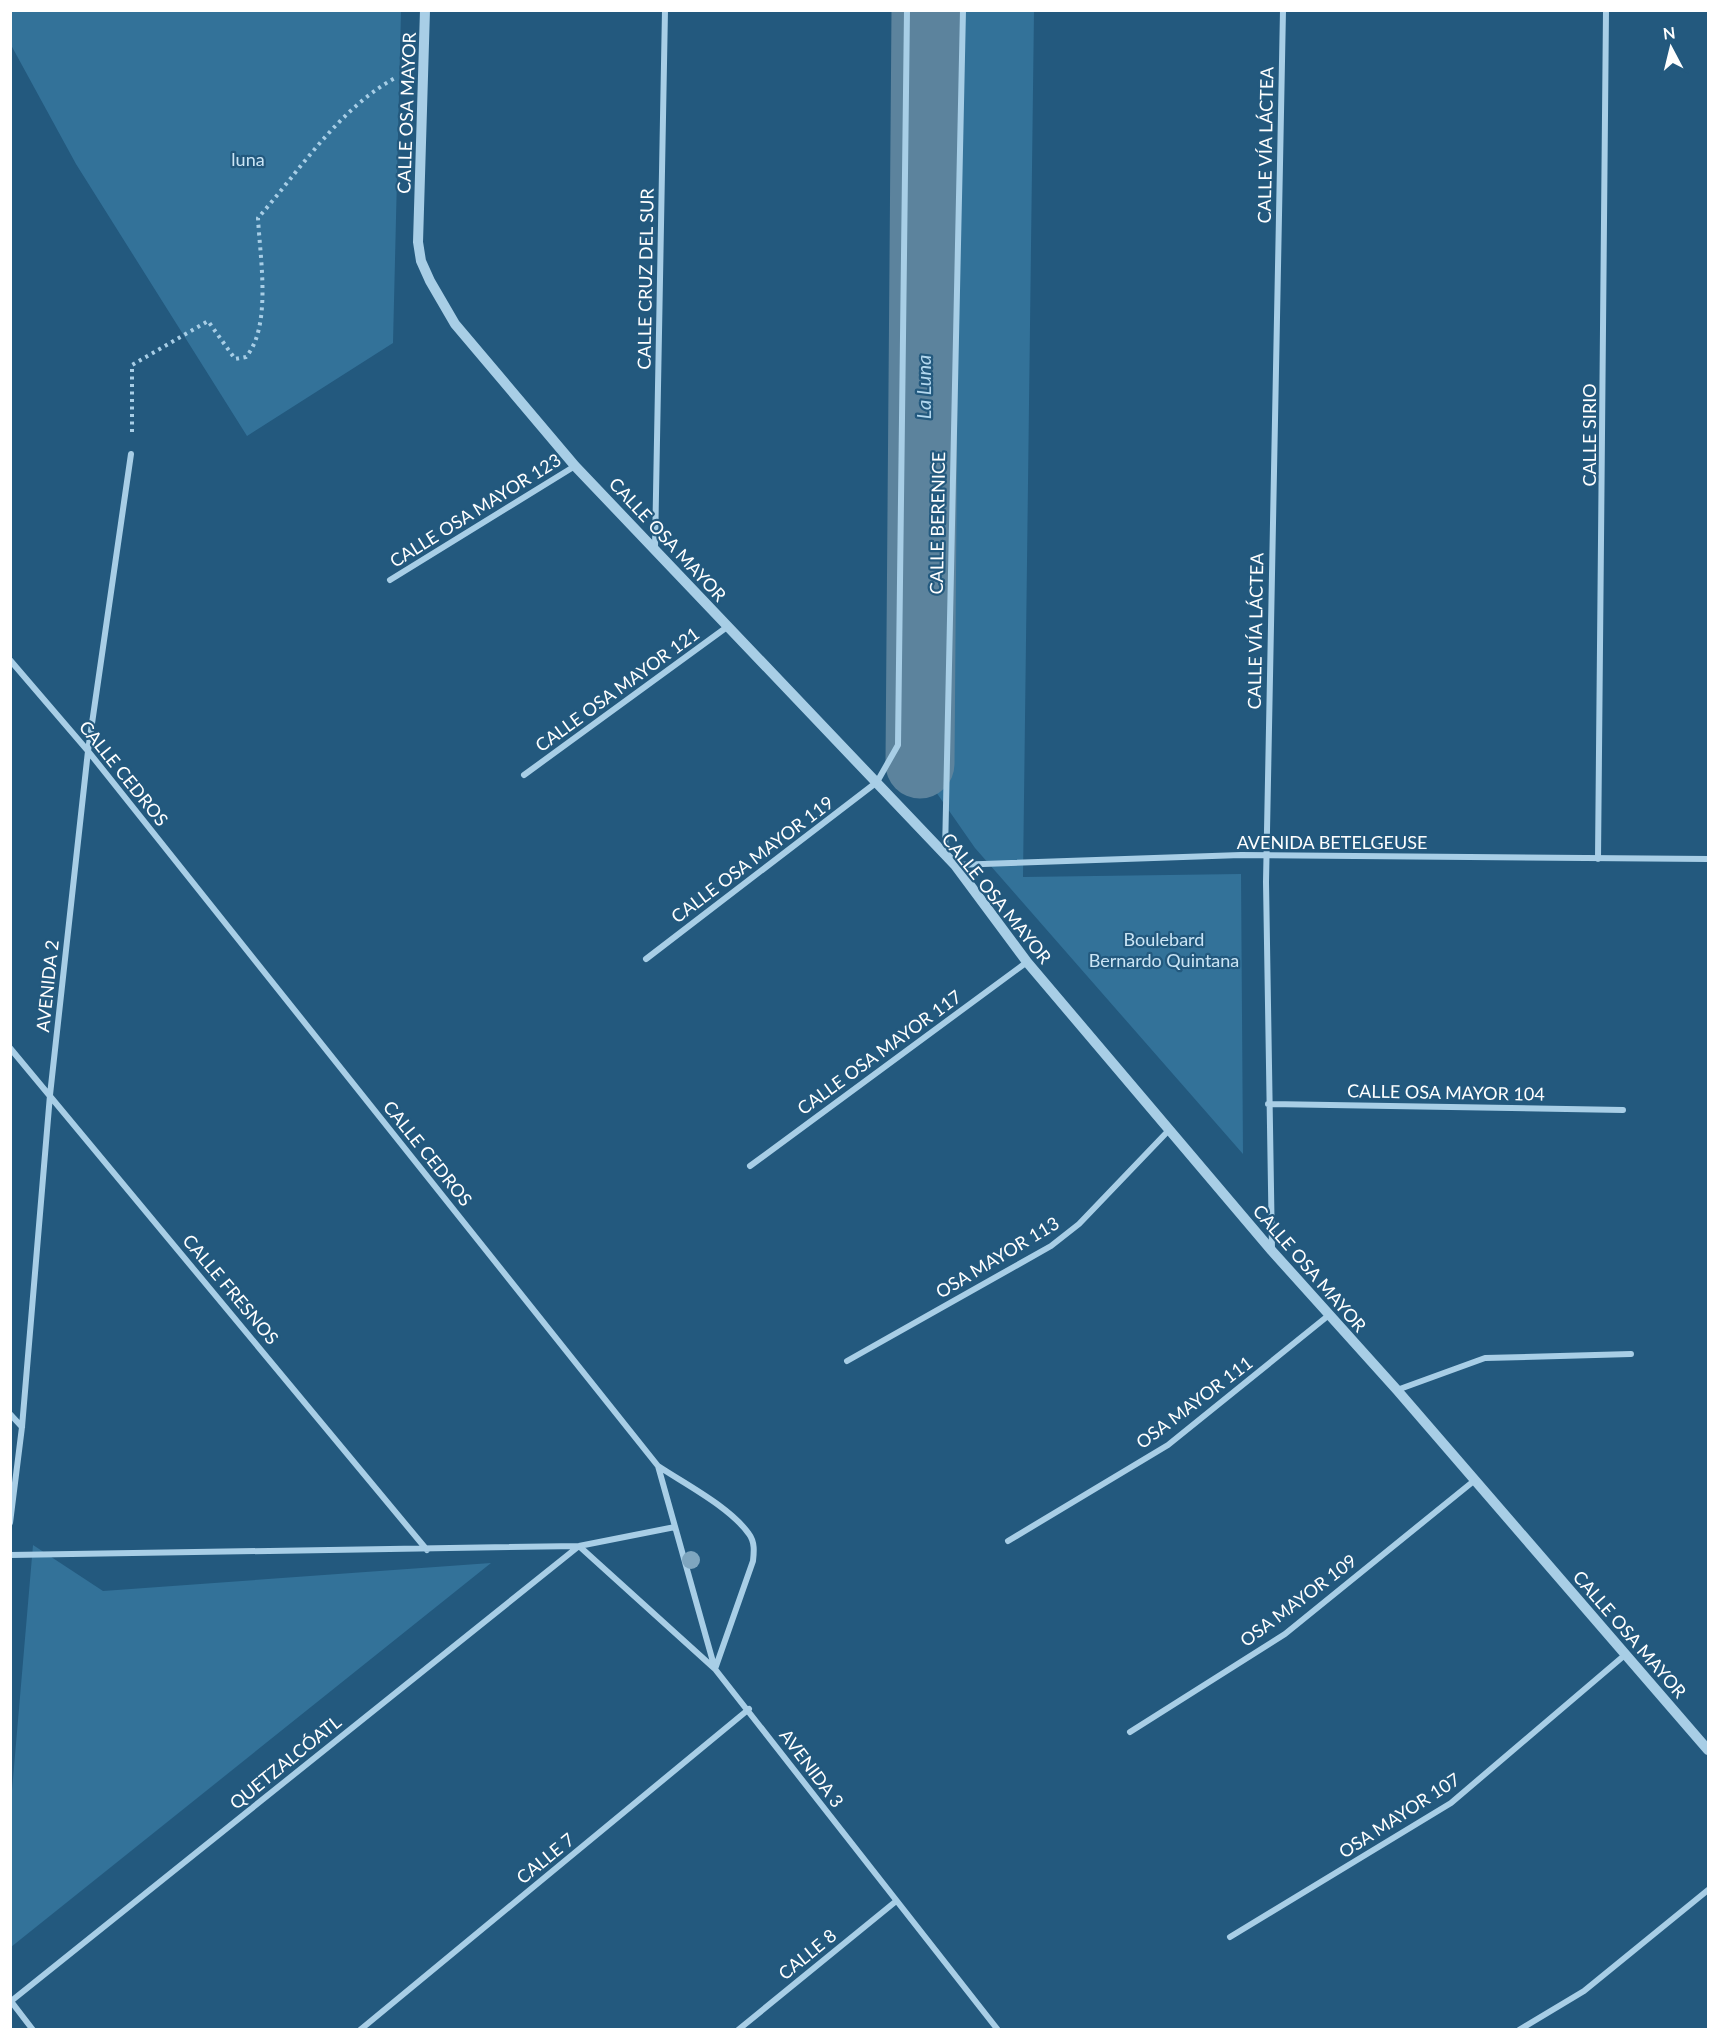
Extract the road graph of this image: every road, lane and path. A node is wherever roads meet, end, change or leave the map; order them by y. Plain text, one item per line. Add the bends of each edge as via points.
1 (425, 10) edge
2 (665, 10) edge
3 (907, 10) edge
4 (963, 10) edge
5 (1283, 10) edge
6 (1606, 10) edge
7 (423, 63) junction
8 (131, 454) joint
9 (575, 466) junction
10 (656, 548) junction
11 (390, 580) dead end
12 (727, 627) junction
13 (10, 660) edge
14 (88, 750) junction
15 (524, 775) dead end
16 (877, 782) junction
17 (1266, 855) junction
18 (945, 856) junction
19 (1598, 859) junction
20 (1708, 860) edge
21 (955, 865) junction
22 (646, 959) dead end
23 (1027, 962) junction
24 (10, 1048) edge
25 (50, 1095) junction
26 (1268, 1104) junction
27 (1623, 1110) dead end
28 (1170, 1128) junction
29 (750, 1166) dead end
30 (1272, 1251) junction
31 (1329, 1315) junction
32 (1631, 1354) dead end
33 (847, 1361) dead end
34 (1397, 1390) junction
35 (10, 1414) edge
36 (22, 1427) junction
37 (658, 1466) junction
38 (1475, 1480) junction
39 (10, 1523) edge
40 (675, 1527) junction
41 (1008, 1541) dead end
42 (579, 1546) junction
43 (427, 1550) junction
44 (10, 1555) edge
45 (1626, 1654) junction
46 (715, 1669) junction
47 (748, 1709) junction
48 (1130, 1732) dead end
49 (1708, 1750) edge
50 (1708, 1890) edge
51 (895, 1902) junction
52 (1230, 1937) dead end
53 (11, 2001) edge
54 (33, 2030) edge
55 (360, 2030) edge
56 (738, 2030) edge
57 (998, 2030) edge
58 (1519, 2030) edge

1 - 7 street, CALLE OSA MAYOR
2 - 10 street, CALLE CRUZ DEL SUR
3 - 16 street, CALLE BERENICE via 898,745
4 - 18 street, CALLE BERENICE
5 - 17 street, CALLE VÍA LÁCTEA
6 - 19 street, CALLE SIRIO
7 - 8 path via 374,89 258,218 262,325 255,347 246,357 235,359 208,321 132,365
7 - 9 street, CALLE OSA MAYOR via 418,242 421,261 455,324
8 - 14 street, AVENIDA 2
9 - 10 street, CALLE OSA MAYOR
9 - 11 street, CALLE OSA MAYOR 123
10 - 12 street, CALLE OSA MAYOR
12 - 15 street, CALLE OSA MAYOR 121
12 - 16 street, CALLE OSA MAYOR
13 - 14 street, CALLE CEDROS
14 - 25 street, AVENIDA 2
14 - 37 street, CALLE CEDROS
16 - 18 street, CALLE OSA MAYOR
16 - 22 street, CALLE OSA MAYOR 119
17 - 19 street, AVENIDA BETELGEUSE
17 - 21 street, AVENIDA BETELGEUSE
17 - 26 street, CALLE VÍA LÁCTEA
18 - 21 street, CALLE OSA MAYOR
19 - 20 street, AVENIDA BETELGEUSE
21 - 23 street, CALLE OSA MAYOR
23 - 28 street, CALLE OSA MAYOR
23 - 29 street, CALLE OSA MAYOR 117
24 - 25 street, CALLE FRESNOS
25 - 36 street, AVENIDA 2
25 - 43 street, CALLE FRESNOS
26 - 27 street, CALLE OSA MAYOR 104
26 - 30 street, CALLE VÍA LÁCTEA
28 - 30 street, CALLE OSA MAYOR
28 - 33 street, OSA MAYOR 113 via 1079,1224 1051,1246
30 - 31 street, CALLE OSA MAYOR
31 - 34 street, CALLE OSA MAYOR
31 - 41 street, OSA MAYOR 111 via 1168,1445
32 - 34 street via 1485,1358
34 - 38 street, CALLE OSA MAYOR
35 - 36 street
36 - 39 street, AVENIDA 2
37 - 40 street
37 - 46 street, CALLE CEDROS via 728,1514 750,1535 754,1548 753,1562
38 - 45 street, CALLE OSA MAYOR
38 - 48 street, OSA MAYOR 109 via 1285,1634
40 - 42 street
40 - 46 street
42 - 43 street
42 - 46 street, AVENIDA 3
42 - 53 street, QUETZALCÓATL
43 - 44 street
45 - 49 street, CALLE OSA MAYOR
45 - 52 street, OSA MAYOR 107 via 1451,1803
46 - 47 street, AVENIDA 3
47 - 51 street, AVENIDA 3
47 - 55 street, CALLE 7
50 - 58 street via 1584,1991
51 - 56 street, CALLE 8
51 - 57 street, AVENIDA 3
53 - 54 street

